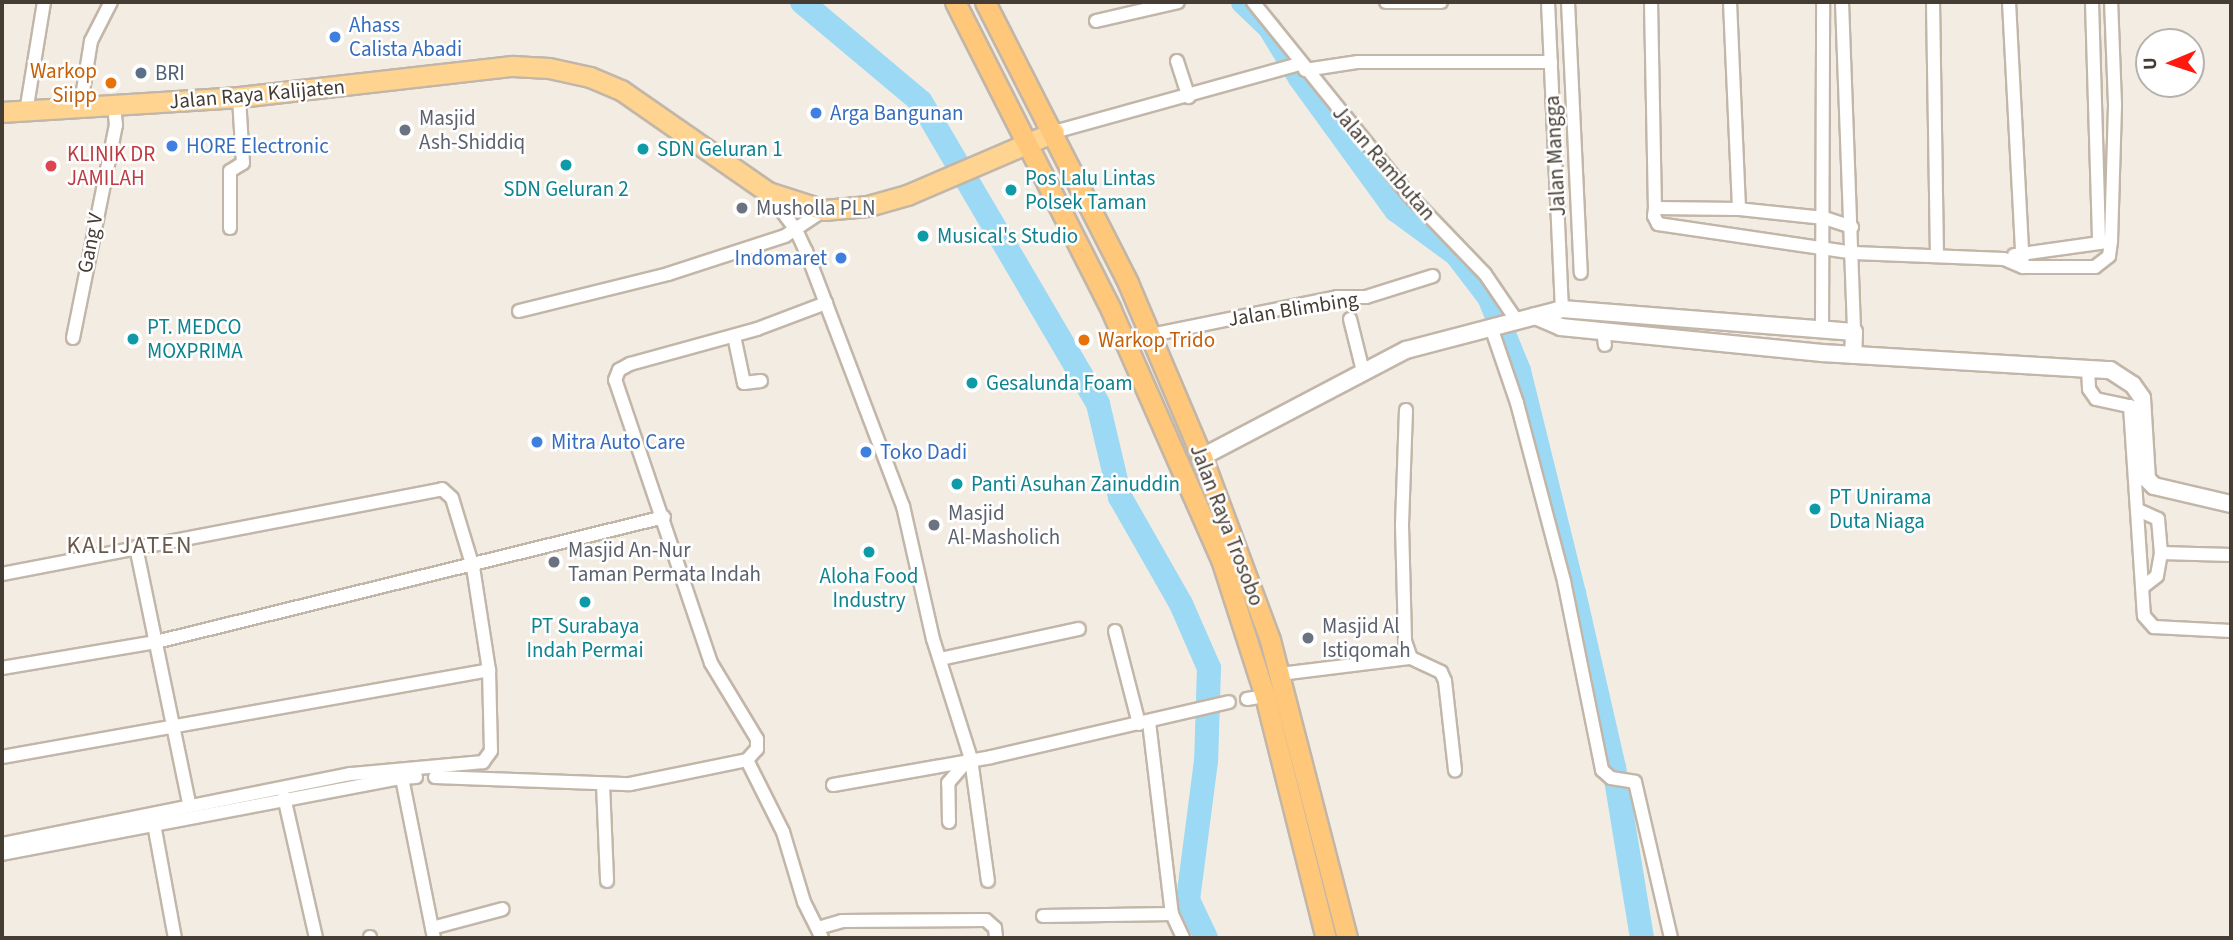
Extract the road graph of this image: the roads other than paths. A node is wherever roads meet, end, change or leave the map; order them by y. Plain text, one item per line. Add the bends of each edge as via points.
1 (44, 2) edge
2 (111, 2) edge
3 (955, 2) edge
4 (985, 2) edge
5 (1178, 2) edge
6 (1253, 2) edge
7 (1386, 2) edge
8 (1441, 2) edge
9 (1548, 2) edge
10 (1568, 2) edge
11 (1651, 2) edge
12 (1730, 2) edge
13 (1823, 2) edge
14 (1829, 2) edge
15 (1839, 2) edge
16 (1933, 2) edge
17 (2009, 2) edge
18 (2092, 2) edge
19 (2111, 2) edge
20 (1096, 21) dead end
21 (1177, 61) dead end
22 (1551, 61) junction
23 (1297, 67) junction
24 (239, 97) junction
25 (1189, 97) junction
26 (114, 107) junction
27 (80, 109) junction
28 (26, 111) junction
29 (2, 112) edge
30 (1054, 132) junction
31 (1029, 143) junction
32 (768, 192) junction
33 (1655, 208) junction
34 (1739, 209) junction
35 (824, 210) junction
36 (1824, 218) junction
37 (1852, 227) junction
38 (230, 229) dead end
39 (796, 230) junction
40 (2105, 242) junction
41 (1825, 247) junction
42 (2022, 252) junction
43 (1854, 253) junction
44 (1937, 255) junction
45 (2004, 260) junction
46 (2024, 267) junction
47 (1581, 273) dead end
48 (1433, 276) dead end
49 (826, 303) junction
50 (1562, 309) junction
51 (519, 311) dead end
52 (1535, 316) junction
53 (1350, 319) dead end
54 (1502, 325) junction
55 (1822, 331) junction
56 (1854, 332) junction
57 (1151, 335) junction
58 (734, 336) junction
59 (73, 338) dead end
60 (1822, 353) junction
61 (1853, 355) junction
62 (2088, 369) junction
63 (1363, 371) junction
64 (761, 381) dead end
65 (1406, 410) dead end
66 (1202, 457) junction
67 (2231, 504) edge
68 (2138, 510) junction
69 (664, 517) junction
70 (136, 547) junction
71 (2161, 552) junction
72 (2231, 555) edge
73 (473, 567) junction
74 (2, 574) edge
75 (2143, 587) junction
76 (1079, 629) dead end
77 (1115, 631) dead end
78 (2231, 631) edge
79 (156, 642) junction
80 (1411, 658) junction
81 (940, 659) junction
82 (2, 668) edge
83 (489, 670) junction
84 (1280, 674) junction
85 (1227, 702) dead end
86 (1144, 723) junction
87 (173, 724) junction
88 (2, 757) edge
89 (970, 759) junction
90 (747, 761) junction
91 (1455, 770) dead end
92 (402, 778) junction
93 (603, 784) junction
94 (833, 785) dead end
95 (284, 797) junction
96 (189, 804) junction
97 (949, 822) dead end
98 (154, 824) junction
99 (2, 844) edge
100 (2, 853) edge
101 (607, 881) dead end
102 (988, 881) dead end
103 (1171, 908) junction
104 (502, 909) dead end
105 (1043, 916) dead end
106 (817, 928) edge
107 (433, 933) edge
108 (175, 938) edge
109 (316, 938) edge
110 (996, 938) edge
111 (1182, 938) edge
112 (1326, 938) edge
113 (1347, 938) edge
114 (1671, 938) edge

1 - 28 street
2 - 27 street via 91,41
3 - 31 highway, Jalan Raya Trosobo
4 - 30 highway, Jalan Raya Trosobo
5 - 20 street
6 - 23 street, Jalan Rambutan
7 - 8 street
9 - 22 street, Jalan Mangga
10 - 47 street
11 - 33 street
12 - 34 street
13 - 36 street
14 - 15 street
15 - 37 street
16 - 44 street
17 - 42 street
18 - 40 street
19 - 40 street via 2115,104
21 - 25 street
22 - 23 street via 1358,62
22 - 50 street, Jalan Mangga
23 - 25 street
23 - 54 street, Jalan Rambutan via 1485,274
24 - 26 main road, Jalan Raya Kalijaten
24 - 32 main road, Jalan Raya Kalijaten via 512,66 574,72 621,90
24 - 38 street via 243,163 230,171
25 - 30 street
26 - 27 main road, Jalan Raya Kalijaten
26 - 59 street, Gang V via 116,125
27 - 28 main road, Jalan Raya Kalijaten
28 - 29 main road, Jalan Raya Kalijaten
30 - 31 main road
30 - 57 highway, Jalan Raya Trosobo
31 - 35 main road via 946,181 868,206
31 - 112 highway, Jalan Raya Trosobo via 1186,473 1236,602 1256,697
32 - 35 main road, Jalan Raya Kalijaten
32 - 39 street
33 - 34 street
33 - 41 street via 1658,224
34 - 36 street
35 - 39 street
36 - 37 street
36 - 41 street
37 - 43 street
39 - 49 street
39 - 51 street via 668,274
40 - 42 street
40 - 46 street via 2109,256 2092,269
41 - 43 street
41 - 55 street
42 - 45 street
42 - 46 street
43 - 44 street
43 - 56 street
44 - 45 street
45 - 46 street
48 - 57 street, Jalan Blimbing via 1366,297 1337,297
49 - 58 street
49 - 81 street via 903,506
50 - 52 street
50 - 55 street
52 - 54 street
52 - 60 street via 1604,338
53 - 63 street
54 - 63 street via 1406,350
54 - 114 street, Jalan Rambutan via 1517,403 1564,581 1602,770 1611,778 1635,782
55 - 56 street
55 - 60 street
56 - 61 street
57 - 66 highway, Jalan Raya Trosobo
58 - 64 street via 744,383
58 - 69 street via 630,364 616,375 617,389
60 - 61 street
61 - 62 street
62 - 67 street via 2110,370 2138,390 2145,416 2145,470 2154,486
62 - 68 street via 2089,389 2096,399 2130,406
63 - 66 street
65 - 80 street via 1402,525 1405,641
66 - 84 highway, Jalan Raya Trosobo
68 - 71 street via 2158,519
68 - 75 street
69 - 73 street
69 - 90 street via 711,663 757,739 757,749
70 - 73 street via 442,489 452,498
70 - 74 street
70 - 79 street
71 - 72 street
71 - 75 street via 2157,576
73 - 79 street
73 - 83 street
75 - 78 street via 2144,616 2154,627
76 - 81 street
77 - 86 street
79 - 82 street
79 - 87 street
80 - 84 street
80 - 91 street via 1441,672 1446,681
81 - 89 street
83 - 87 street
83 - 96 street via 491,751 483,762 364,771
84 - 113 highway, Jalan Raya Trosobo
85 - 86 street
86 - 89 street
86 - 103 street
87 - 88 street
87 - 96 street
89 - 94 street
89 - 97 street via 948,783
89 - 102 street
90 - 93 street via 640,783
90 - 106 street via 783,832 804,902
92 - 93 street
92 - 95 street
92 - 107 street
93 - 101 street
95 - 98 street
95 - 109 street
96 - 99 street
98 - 100 street
98 - 108 street
103 - 105 street
103 - 111 street
104 - 107 street
106 - 110 street via 842,921 986,920 995,928

